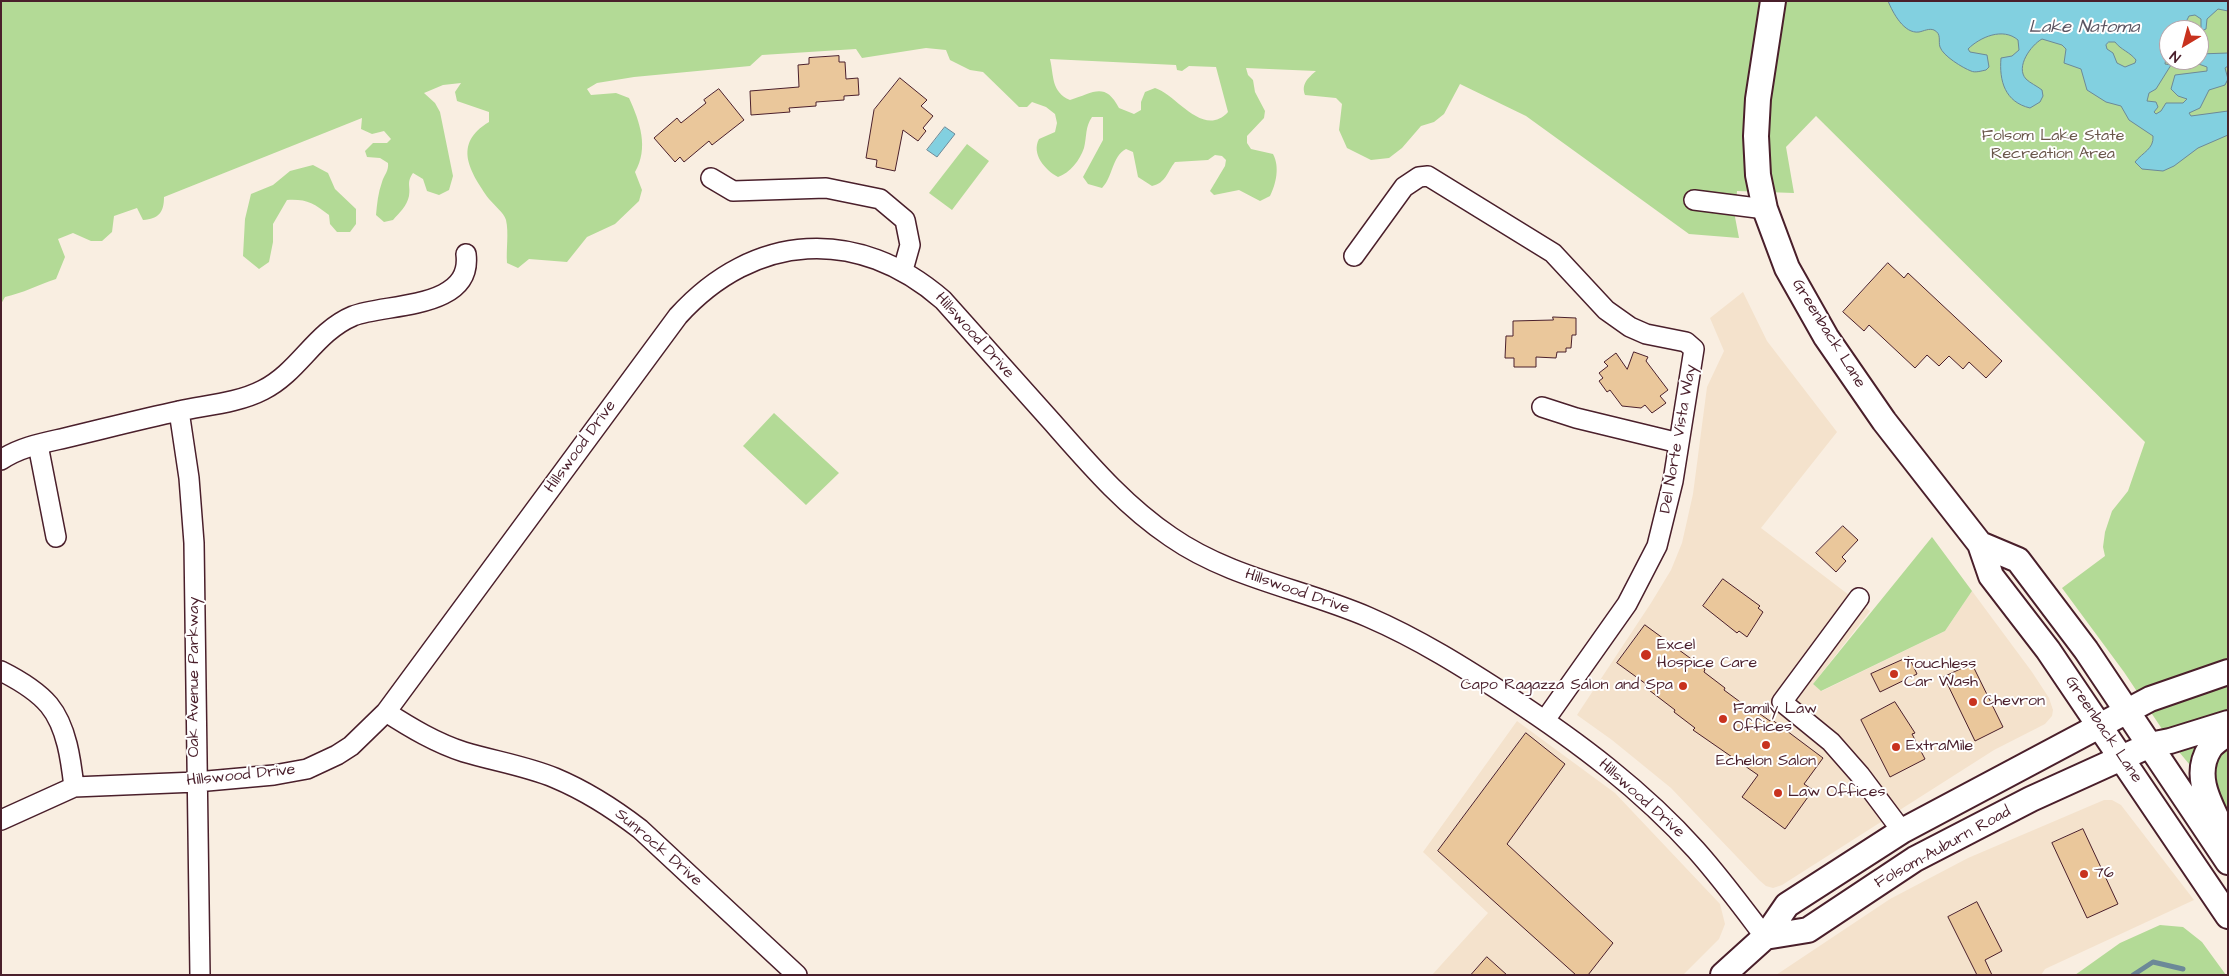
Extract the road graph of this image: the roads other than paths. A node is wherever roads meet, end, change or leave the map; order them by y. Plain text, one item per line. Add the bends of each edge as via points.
1 (1773, 1) edge
2 (711, 178) dead end
3 (1694, 200) dead end
4 (1765, 209) junction
5 (466, 254) dead end
6 (1354, 256) dead end
7 (903, 270) junction
8 (1542, 407) dead end
9 (179, 411) junction
10 (1679, 443) junction
11 (38, 445) junction
12 (1, 460) edge
13 (56, 537) dead end
14 (1980, 544) junction
15 (1859, 598) dead end
16 (1, 671) edge
17 (2228, 672) edge
18 (2127, 711) junction
19 (386, 712) junction
20 (1545, 720) junction
21 (2228, 723) edge
22 (2100, 726) junction
23 (2228, 733) edge
24 (2160, 743) junction
25 (2122, 757) junction
26 (196, 782) junction
27 (74, 787) junction
28 (1, 820) edge
29 (1902, 831) junction
30 (2228, 842) edge
31 (2228, 862) edge
32 (2228, 916) edge
33 (1765, 938) junction
34 (788, 972) edge
35 (200, 975) edge
36 (1724, 975) edge

1 - 4 main road, Greenback Lane via 1763,57 1756,136 1758,175
2 - 7 street via 733,191 826,188 880,199 905,220 910,245
3 - 4 street
4 - 14 main road, Greenback Lane via 1787,268 1826,337 1884,421
5 - 9 street via 467,263 461,279 442,296 348,318 329,329 284,376 263,390 230,401
6 - 10 street, Del Norte Vista Way via 1404,187 1419,177 1428,176 1553,253 1606,310 1630,327 1693,346 1695,351
7 - 19 street, Hillswood Drive via 857,253 832,249 790,251 758,258 735,268 695,297
7 - 20 street, Hillswood Drive via 943,300 1117,494 1173,539 1238,572 1316,597 1418,641
8 - 10 street
9 - 11 street
9 - 26 street, Oak Avenue Parkway via 194,542
10 - 20 street, Del Norte Vista Way via 1664,523 1647,568 1627,604
11 - 12 street
11 - 13 street
14 - 18 main road, Greenback Lane via 2018,560
14 - 22 main road, Greenback Lane via 1992,576
15 - 29 street via 1782,702 1831,742
16 - 27 street via 49,705 70,753
17 - 18 main road, Folsom-Auburn Road via 2150,699
18 - 22 main road, Folsom-Auburn Road
18 - 24 main road, Greenback Lane
19 - 26 street, Hillswood Drive via 351,746 307,769
19 - 34 street, Sunrock Drive via 436,741 555,778 614,808 640,829
20 - 33 street, Hillswood Drive via 1614,772 1660,813 1695,849
21 - 24 main road, Folsom-Auburn Road
22 - 25 main road, Greenback Lane
22 - 29 main road, Folsom-Auburn Road
23 - 30 main road via 2210,747 2202,766 2204,791
24 - 25 main road, Folsom-Auburn Road
24 - 31 main road, Greenback Lane
25 - 32 main road, Greenback Lane
25 - 33 main road, Folsom-Auburn Road via 2031,799 1915,859 1808,930
26 - 27 street, Hillswood Drive
26 - 35 street, Oak Avenue Parkway
27 - 28 street, Hillswood Drive
29 - 33 main road, Folsom-Auburn Road via 1788,905
33 - 36 main road, Folsom-Auburn Road

